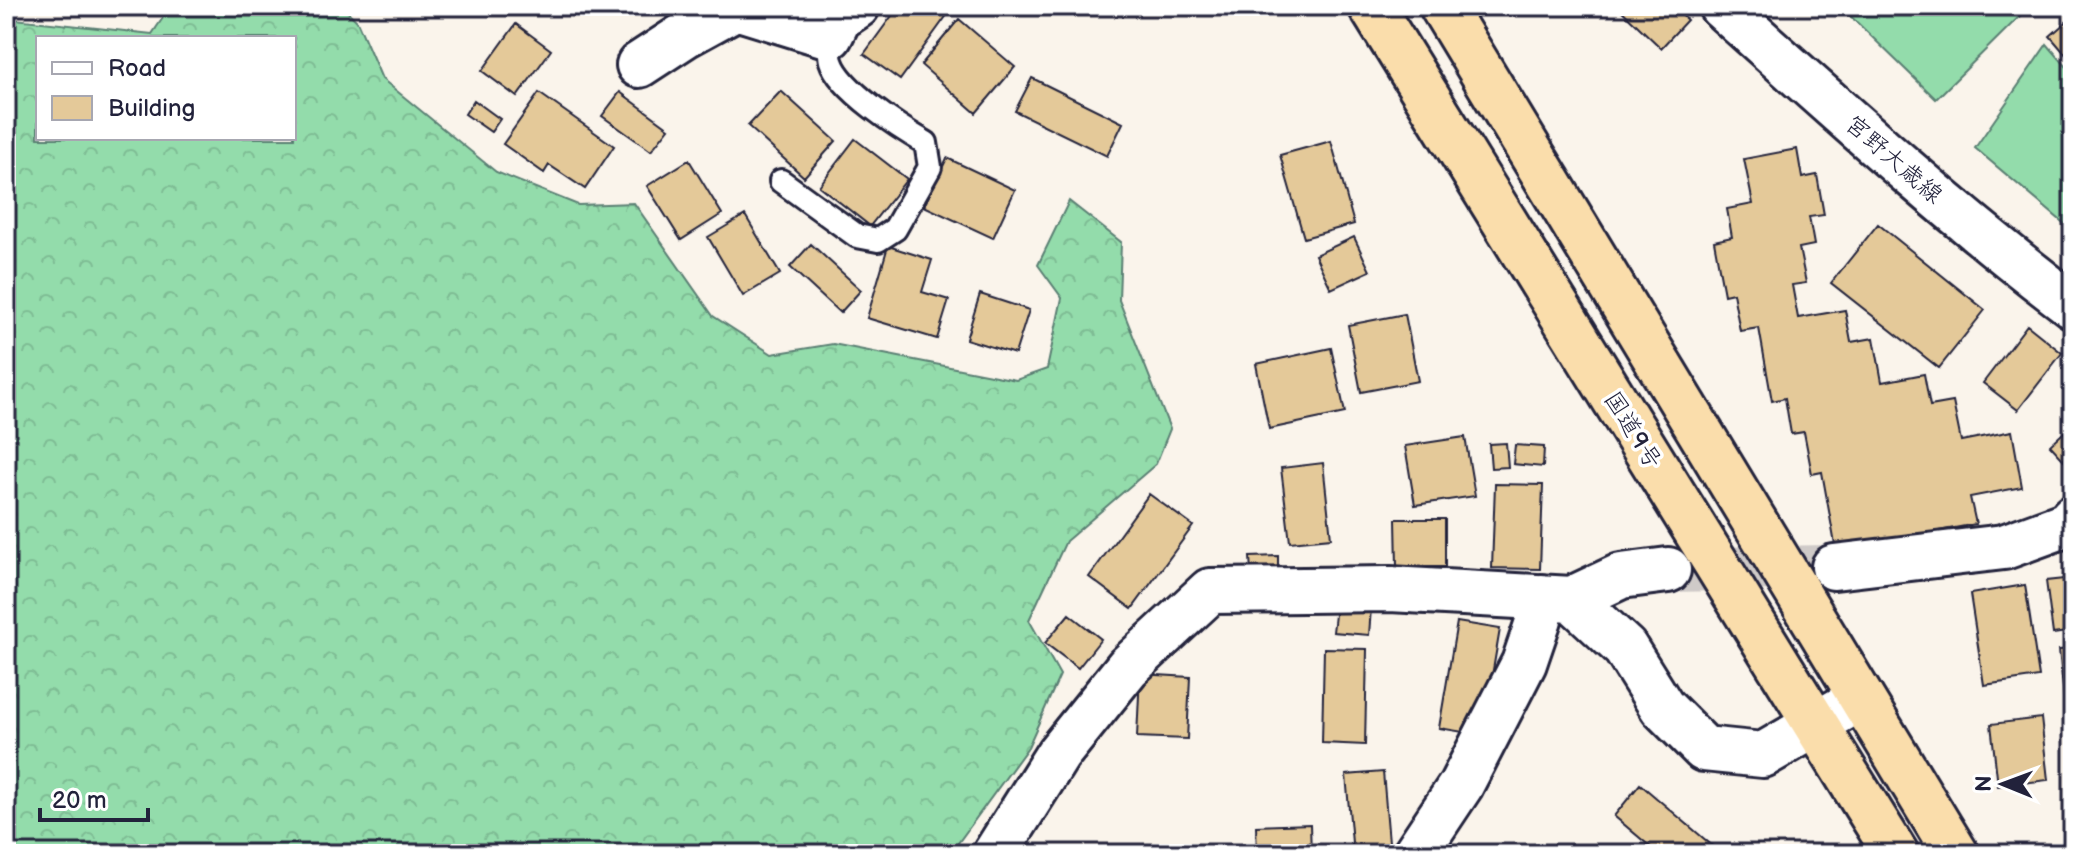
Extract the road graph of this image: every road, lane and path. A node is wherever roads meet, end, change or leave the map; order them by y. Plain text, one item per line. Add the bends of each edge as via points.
1 (1371, 6) edge
2 (1442, 6) edge
3 (1721, 6) edge
4 (844, 21) edge
5 (639, 65) dead end
6 (781, 181) dead end
7 (2073, 306) edge
8 (2073, 517) edge
9 (1834, 567) tunnel mouth
10 (1668, 570) tunnel mouth
11 (1557, 598) junction
12 (1861, 698) junction
13 (1817, 726) junction
14 (995, 854) edge
15 (1415, 854) edge
16 (1896, 854) edge
17 (1956, 854) edge

1 - 13 highway, 国道9号
2 - 12 highway
3 - 7 street, 宮野大歳線 via 1891,158
4 - 5 street via 736,7
4 - 6 lane via 830,60 881,116 926,143 930,167 895,229 878,240 857,236
8 - 9 street via 2067,524 2004,547
10 - 11 street via 1621,576
11 - 13 street via 1625,648 1662,707 1704,749 1763,755
11 - 14 street via 1390,589 1210,591 1128,667 1058,754
11 - 15 street via 1539,619 1524,663 1461,785
12 - 13 street
12 - 17 highway
13 - 16 highway, 国道9号

